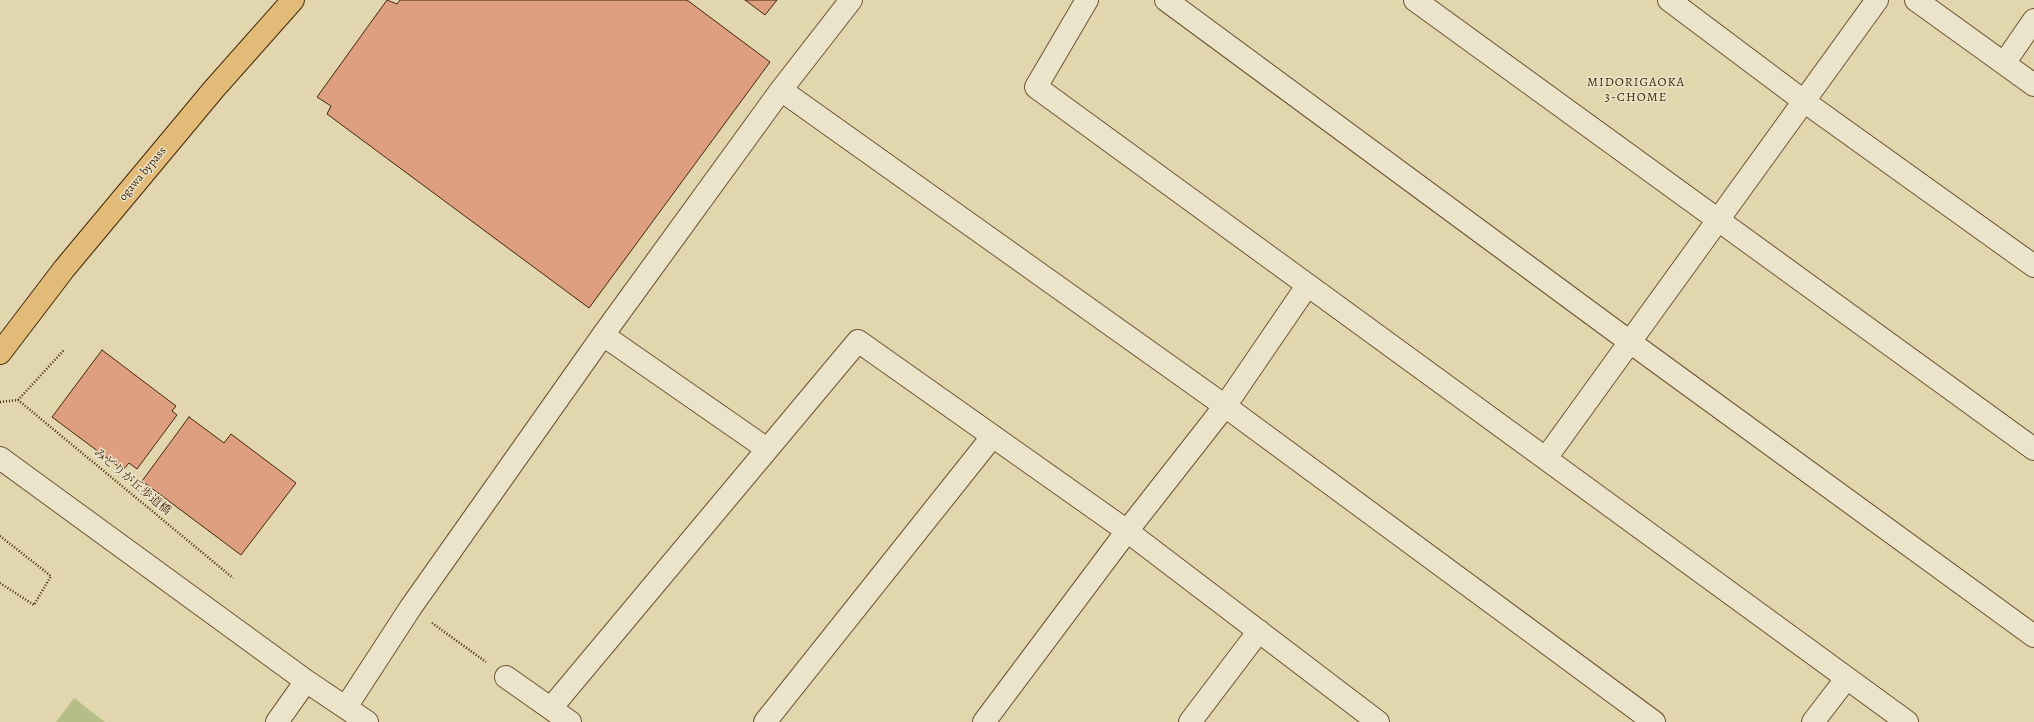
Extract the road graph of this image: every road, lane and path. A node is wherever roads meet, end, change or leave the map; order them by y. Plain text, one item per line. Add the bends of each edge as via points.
1 (293, 0) edge
2 (851, 0) edge
3 (1088, 0) edge
4 (1166, 0) edge
5 (1415, 0) edge
6 (1669, 0) edge
7 (1877, 0) edge
8 (1916, 0) edge
9 (2034, 20) edge
10 (2005, 62) junction
11 (2034, 85) edge
12 (781, 90) junction
13 (1805, 102) junction
14 (1719, 220) junction
15 (2034, 266) edge
16 (1308, 286) junction
17 (603, 334) junction
18 (1630, 342) junction
19 (64, 350) dead end
20 (0, 353) edge
21 (18, 400) junction
22 (0, 402) edge
23 (1225, 406) junction
24 (992, 437) junction
25 (767, 449) junction
26 (2034, 449) edge
27 (0, 458) edge
28 (1546, 458) junction
29 (1127, 531) junction
30 (0, 536) edge
31 (233, 578) dead end
32 (0, 583) edge
33 (411, 607) junction
34 (1259, 631) junction
35 (2034, 636) edge
36 (506, 676) joint
37 (1846, 679) junction
38 (306, 681) junction
39 (346, 707) junction
40 (551, 708) junction
41 (277, 722) edge
42 (367, 722) edge
43 (570, 722) edge
44 (765, 722) edge
45 (984, 722) edge
46 (1190, 722) edge
47 (1378, 722) edge
48 (1654, 722) edge
49 (1813, 722) edge
50 (1907, 722) edge

1 - 20 highway, ogawa bypass via 214,89 64,268
2 - 12 street
3 - 16 street via 1036,87
4 - 18 street
5 - 14 street
6 - 13 street
7 - 13 street
8 - 10 street
9 - 10 street
10 - 11 street
12 - 17 street
12 - 23 street
13 - 14 street
13 - 15 street
14 - 18 street
14 - 26 street
16 - 23 street
16 - 28 street
17 - 25 street
17 - 33 street
18 - 28 street
18 - 35 street
19 - 21 path
21 - 22 path
21 - 31 path, みどりが丘歩道橋
23 - 29 street
23 - 48 street
24 - 25 street via 858,341
24 - 29 street
24 - 44 street
25 - 40 street
27 - 38 street
28 - 37 street
29 - 34 street
29 - 45 street
30 - 32 path via 51,576 34,605
33 - 36 path
33 - 39 street
34 - 46 street
34 - 47 street
36 - 40 street
37 - 49 street
37 - 50 street
38 - 39 street
38 - 41 street
39 - 42 street
40 - 43 street

